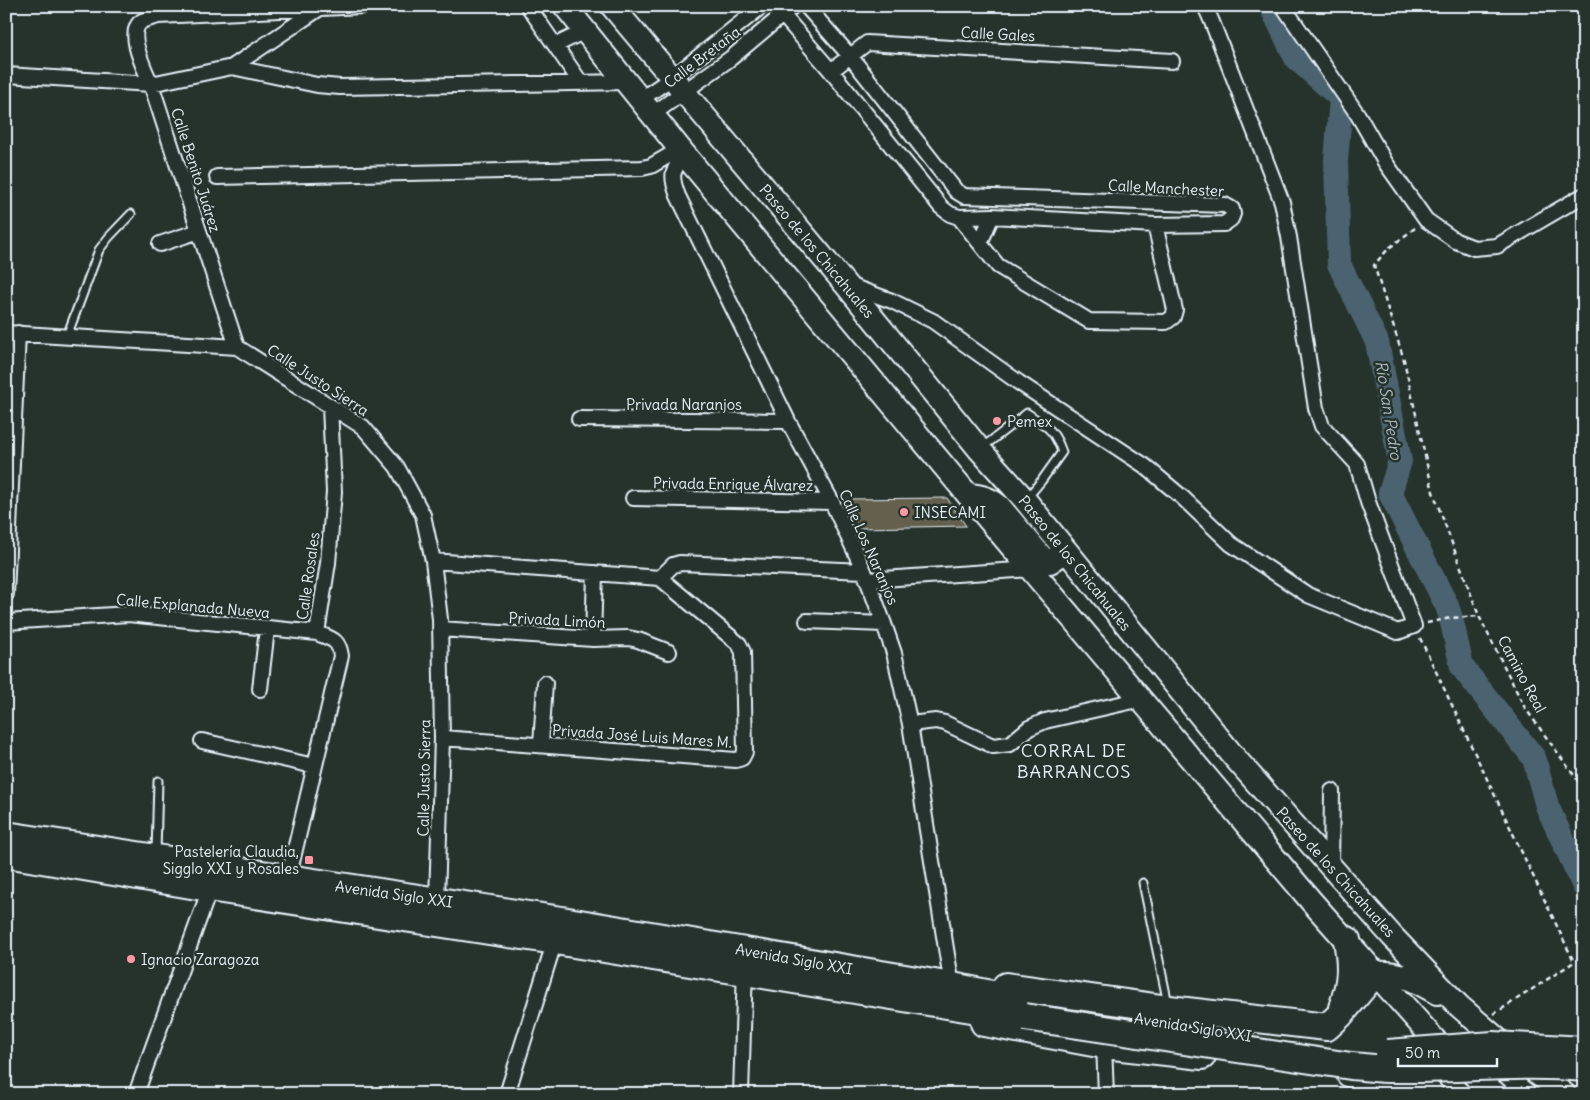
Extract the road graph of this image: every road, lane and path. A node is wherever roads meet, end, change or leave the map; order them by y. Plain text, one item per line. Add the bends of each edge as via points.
1 (363, 6) edge
2 (528, 6) edge
3 (565, 6) edge
4 (612, 6) edge
5 (762, 6) edge
6 (806, 6) edge
7 (1205, 6) edge
8 (1283, 6) edge
9 (321, 8) junction
10 (783, 9) edge
11 (585, 31) junction
12 (556, 45) junction
13 (850, 56) junction
14 (1172, 61) dead end
15 (232, 67) junction
16 (831, 72) junction
17 (6, 75) edge
18 (627, 82) junction
19 (581, 83) junction
20 (151, 84) junction
21 (678, 85) junction
22 (647, 107) junction
23 (682, 151) junction
24 (217, 177) dead end
25 (964, 196) junction
26 (1584, 196) edge
27 (131, 214) dead end
28 (992, 216) junction
29 (959, 217) junction
30 (1426, 220) junction
31 (1156, 225) junction
32 (200, 231) junction
33 (980, 243) junction
34 (160, 244) dead end
35 (846, 284) junction
36 (12, 333) edge
37 (67, 336) junction
38 (237, 347) junction
39 (330, 406) junction
40 (580, 419) dead end
41 (788, 421) junction
42 (980, 450) junction
43 (968, 495) junction
44 (633, 498) dead end
45 (1025, 500) junction
46 (832, 502) junction
47 (1066, 551) junction
48 (433, 561) junction
49 (1031, 568) junction
50 (595, 573) junction
51 (866, 576) junction
52 (660, 578) junction
53 (6, 594) edge
54 (1479, 616) junction
55 (807, 621) dead end
56 (6, 622) edge
57 (884, 624) junction
58 (1414, 626) junction
59 (267, 629) junction
60 (440, 629) junction
61 (316, 633) junction
62 (593, 639) junction
63 (669, 652) dead end
64 (545, 683) dead end
65 (260, 689) dead end
66 (1142, 699) junction
67 (910, 724) junction
68 (442, 738) junction
69 (202, 741) dead end
70 (541, 745) junction
71 (314, 766) junction
72 (158, 781) dead end
73 (1584, 789) edge
74 (1332, 791) dead end
75 (6, 835) edge
76 (6, 854) edge
77 (155, 859) junction
78 (1331, 867) junction
79 (213, 878) junction
80 (288, 879) junction
81 (1143, 883) dead end
82 (437, 900) junction
83 (558, 930) junction
84 (1347, 940) junction
85 (745, 962) junction
86 (1375, 973) junction
87 (954, 986) junction
88 (884, 995) junction
89 (1459, 1006) junction
90 (1026, 1009) junction
91 (1169, 1009) junction
92 (1334, 1021) junction
93 (1479, 1024) junction
94 (1104, 1045) junction
95 (1584, 1050) edge
96 (1306, 1067) junction
97 (1584, 1068) edge
98 (1359, 1084) edge
99 (136, 1094) edge
100 (507, 1094) edge
101 (741, 1094) edge
102 (1106, 1094) edge
103 (1430, 1094) edge
104 (1496, 1094) edge
105 (1564, 1094) edge

1 - 9 street
2 - 12 street
3 - 11 main road
4 - 21 main road, Paseo de los Chicahuales
5 - 21 street, Calle Bretaña
6 - 13 street
7 - 58 street via 1282,202 1316,408 1322,426 1357,464
8 - 30 street
9 - 15 street
9 - 20 street, Calle Benito Juárez via 158,16 141,21 134,32
10 - 16 street
10 - 21 street, Calle Bretaña via 731,58
11 - 12 street
11 - 18 main road
12 - 19 street
13 - 14 street, Calle Gales via 867,43
13 - 16 street, Calle Gales
13 - 25 street via 956,191
15 - 19 street via 340,87
15 - 20 street
16 - 29 street via 941,207
17 - 20 street
18 - 19 street
18 - 22 main road
20 - 32 street, Calle Benito Juárez
21 - 22 street, Calle Bretaña
21 - 35 main road, Paseo de los Chicahuales
22 - 23 main road
23 - 24 street via 642,168
23 - 41 street, Calle Los Naranjos via 673,171 678,196
23 - 43 main road
25 - 29 street
25 - 31 street, Calle Manchester via 1225,205 1232,209 1233,214 1231,220 1224,224
26 - 30 street via 1497,246 1474,248 1456,241
27 - 37 lane via 99,250
28 - 29 street, Calle Manchester
28 - 31 street, Calle Manchester
28 - 33 street
29 - 33 street
30 - 54 path, Camino Real via 1389,248 1374,265 1404,360 1433,492
31 - 33 street via 1175,310 1173,317 1166,322 1089,321 998,266
32 - 34 street
32 - 38 street, Calle Benito Juárez
35 - 42 main road, Paseo de los Chicahuales
35 - 58 street via 933,321 1145,466 1231,544 1308,595 1398,632
36 - 37 street, Calle Justo Sierra
36 - 53 street
37 - 38 street, Calle Justo Sierra
38 - 39 street, Calle Justo Sierra
39 - 48 street, Calle Justo Sierra via 363,427 397,467 423,516
39 - 61 street, Calle Rosales via 334,492 328,563
40 - 41 street, Privada Naranjos
41 - 46 street, Calle Los Naranjos
42 - 45 main road, Paseo de los Chicahuales
42 - 45 lane via 1027,413 1050,429 1062,452
43 - 47 main road via 984,496 1000,506 1046,562
43 - 49 main road
44 - 46 street, Privada Enrique Álvarez
45 - 47 main road, Paseo de los Chicahuales
46 - 51 street, Calle Los Naranjos
47 - 78 main road, Paseo de los Chicahuales via 1235,758
48 - 50 street
48 - 60 street, Calle Justo Sierra
49 - 51 street
49 - 66 main road
50 - 52 street
50 - 62 street
51 - 52 street via 680,564 673,565
51 - 57 street, Calle Los Naranjos
52 - 70 street, Privada José Luis Mares M. via 739,644 743,652 745,752 742,758
54 - 58 path
54 - 73 path, Camino Real via 1525,708
55 - 57 street
56 - 59 street, Calle Explanada Nueva via 128,614
57 - 67 street, Calle Los Naranjos
58 - 93 path via 1574,962
59 - 61 street, Calle Explanada Nueva
59 - 65 street
60 - 62 street, Privada Limón
60 - 68 street, Calle Justo Sierra
61 - 71 street, Calle Rosales via 336,642 341,656
62 - 63 street, Privada Limón via 628,638
64 - 70 street
66 - 67 street via 1045,721 1029,728 1010,744 993,746 945,723
66 - 84 main road
67 - 87 street, Calle Los Naranjos
68 - 70 street, Privada José Luis Mares M.
68 - 82 street, Calle Justo Sierra
69 - 71 street
71 - 80 street, Calle Rosales
72 - 77 lane
74 - 78 street
75 - 77 highway, Avenida Siglo XXI
76 - 79 highway, Avenida Siglo XXI
77 - 79 highway, Avenida Siglo XXI
78 - 89 main road, Paseo de los Chicahuales
79 - 80 highway, Avenida Siglo XXI
79 - 83 highway, Avenida Siglo XXI
79 - 99 street
80 - 82 highway, Avenida Siglo XXI
81 - 91 lane
82 - 83 highway, Avenida Siglo XXI
83 - 85 highway, Avenida Siglo XXI
83 - 100 street
84 - 86 main road
84 - 92 highway via 1351,976
85 - 87 highway, Avenida Siglo XXI
85 - 88 highway, Avenida Siglo XXI
85 - 101 street
86 - 89 main road via 1405,976
86 - 92 highway
86 - 104 main road via 1440,1046
87 - 90 highway, Avenida Siglo XXI
87 - 91 highway via 991,984
88 - 90 highway, Avenida Siglo XXI
88 - 94 highway via 971,1020
89 - 93 main road, Paseo de los Chicahuales
90 - 95 highway, Avenida Siglo XXI, bridge via 1387,1053 1493,1045
90 - 97 highway, Avenida Siglo XXI, bridge via 1351,1066 1391,1069
91 - 92 highway
92 - 96 highway
93 - 105 main road, Paseo de los Chicahuales
94 - 96 highway
94 - 102 street
96 - 98 highway
98 - 103 highway

